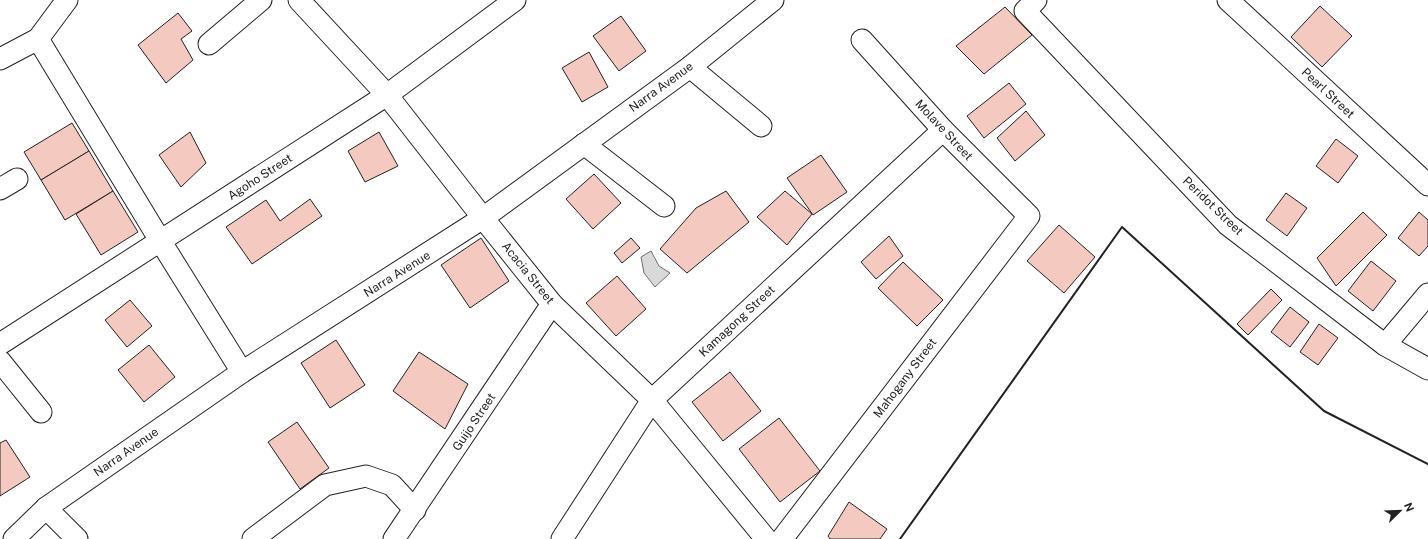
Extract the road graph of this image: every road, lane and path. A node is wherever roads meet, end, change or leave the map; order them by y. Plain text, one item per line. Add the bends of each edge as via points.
1 (67, 0) edge
2 (260, 0) edge
3 (299, 0) edge
4 (514, 0) edge
5 (774, 0) edge
6 (1228, 0) edge
7 (1031, 5) edge
8 (38, 38) junction
9 (862, 40) dead end
10 (208, 44) dead end
11 (0, 59) edge
12 (690, 67) junction
13 (387, 95) junction
14 (761, 126) dead end
15 (943, 130) junction
16 (584, 144) junction
17 (1428, 185) edge
18 (664, 206) dead end
19 (1029, 216) joint
20 (483, 218) junction
21 (161, 242) junction
22 (1428, 294) edge
23 (552, 304) junction
24 (0, 344) edge
25 (1385, 345) junction
26 (0, 361) edge
27 (1428, 369) edge
28 (242, 372) junction
29 (652, 400) junction
30 (41, 412) dead end
31 (46, 508) junction
32 (415, 510) junction
33 (14, 539) edge
34 (77, 539) edge
35 (253, 539) edge
36 (394, 539) edge
37 (562, 539) edge
38 (766, 539) edge
39 (782, 539) edge

1 - 8 street
2 - 10 street
3 - 13 street, Acacia Street
4 - 13 street, Agoho Street
5 - 12 street, Narra Avenue
6 - 17 street, Pearl Street
7 - 25 street, Peridot Street via 1228,225
8 - 11 street
8 - 21 street
9 - 15 street, Molave Street
12 - 14 street
12 - 16 street, Narra Avenue
13 - 20 street, Acacia Street
13 - 21 street, Agoho Street
15 - 19 street, Molave Street
15 - 29 street, Kamagong Street
16 - 18 street
16 - 20 street, Narra Avenue
19 - 39 street, Mahogany Street
20 - 23 street, Acacia Street
20 - 28 street, Narra Avenue
21 - 24 street, Agoho Street
21 - 28 street
22 - 25 street
23 - 29 street, Acacia Street
23 - 32 street, Guijo Street
25 - 27 street, Peridot Street
26 - 30 street
28 - 31 street, Narra Avenue
29 - 37 street, Kamagong Street
29 - 38 street, Acacia Street
31 - 33 street, Narra Avenue
31 - 34 street
32 - 35 street via 392,485 366,476 325,485
32 - 36 street, Guijo Street

